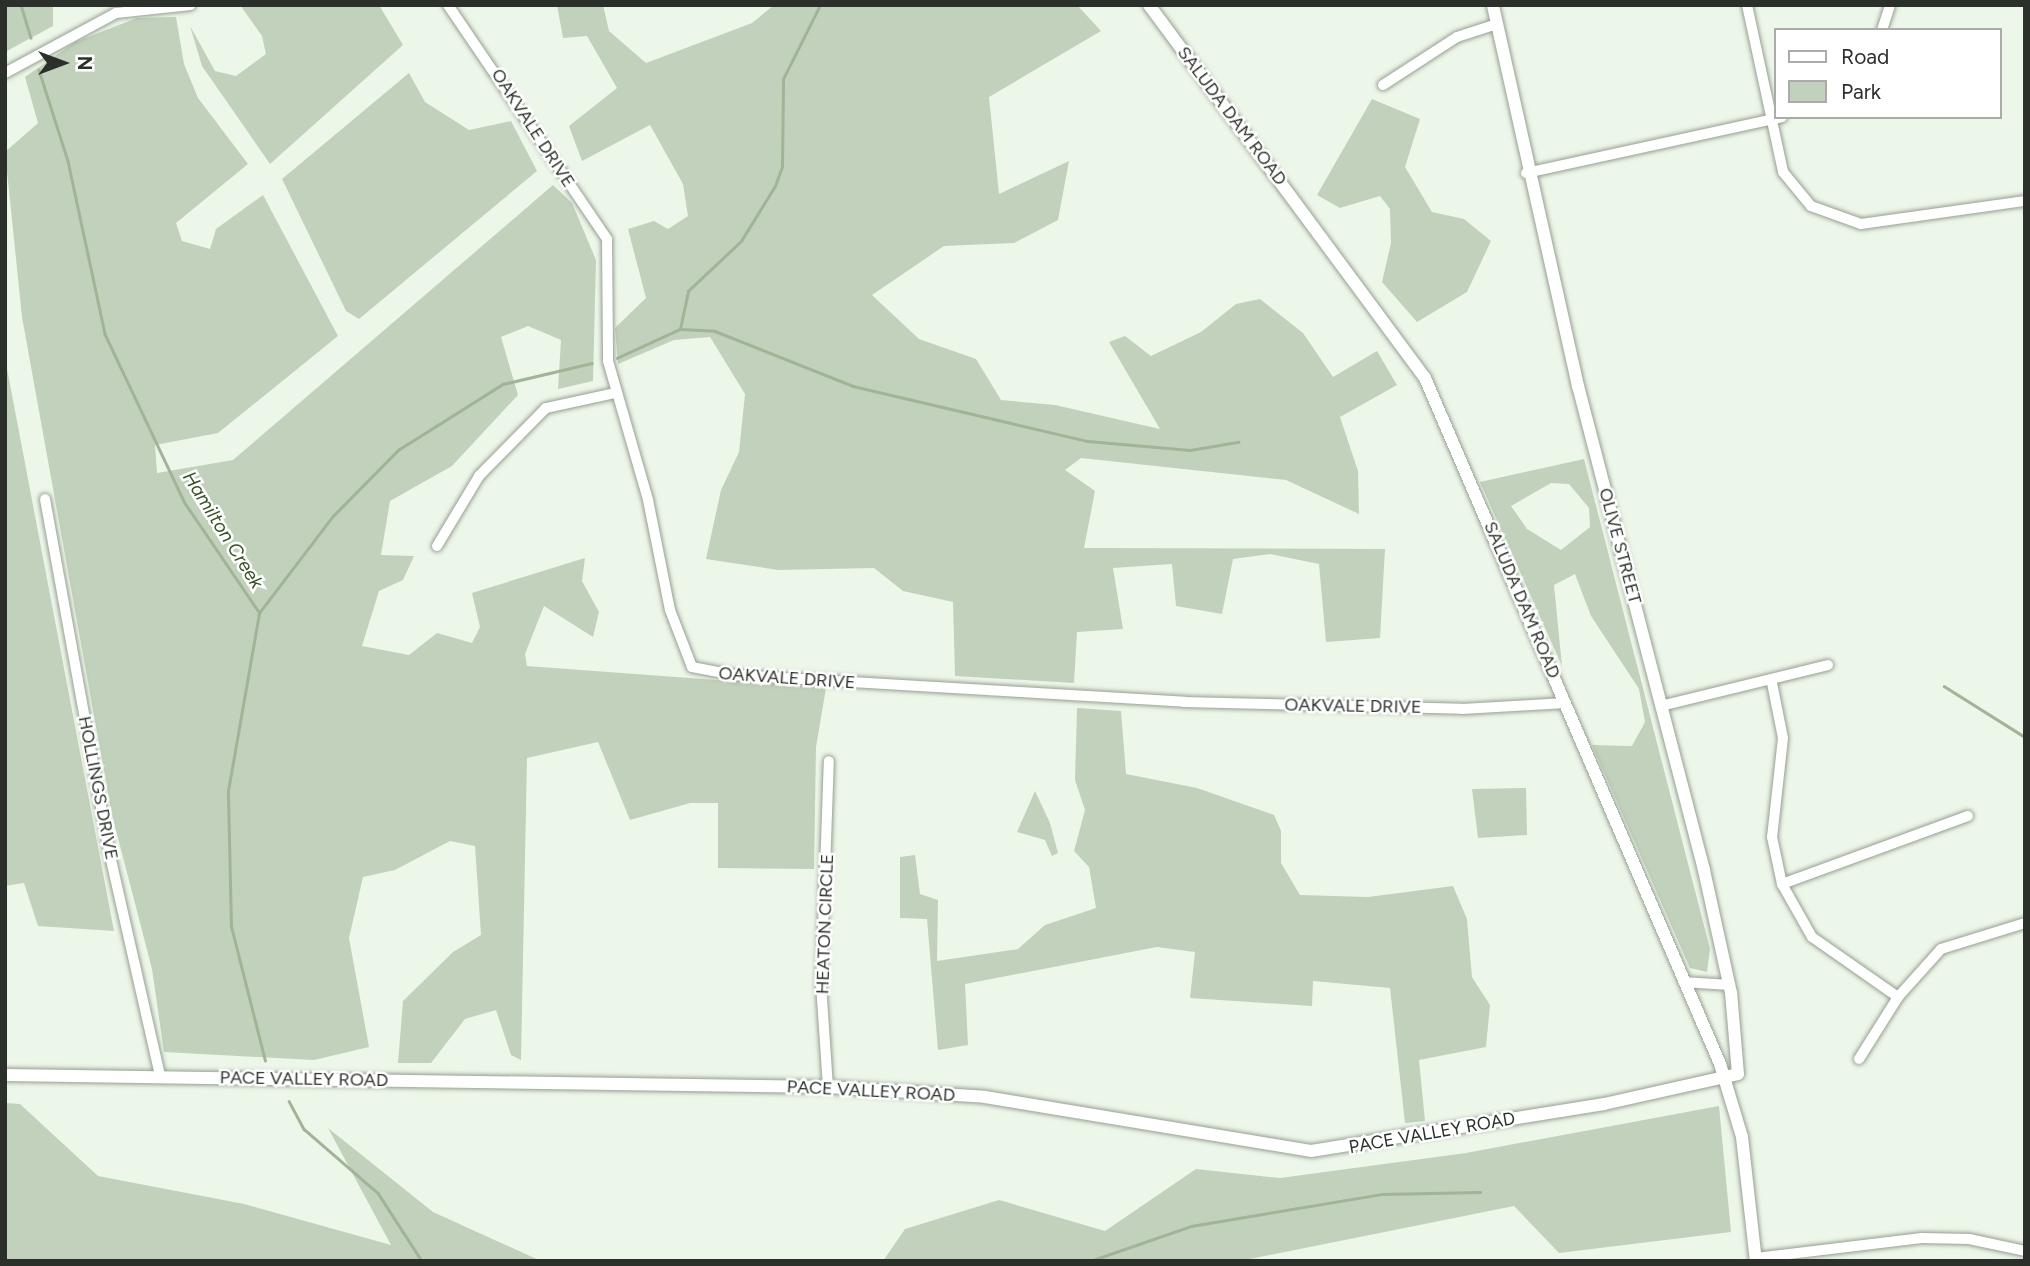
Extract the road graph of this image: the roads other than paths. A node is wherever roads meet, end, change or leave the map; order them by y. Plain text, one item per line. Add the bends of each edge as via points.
1 (191, 5) edge
2 (448, 5) edge
3 (1149, 5) edge
4 (1493, 5) edge
5 (1747, 5) edge
6 (1890, 5) edge
7 (1497, 24) junction
8 (1883, 28) edge
9 (5, 73) edge
10 (1383, 85) dead end
11 (1774, 119) edge
12 (1769, 120) junction
13 (1526, 173) junction
14 (2025, 201) edge
15 (615, 393) junction
16 (45, 499) dead end
17 (437, 546) dead end
18 (1828, 666) dead end
19 (1772, 683) junction
20 (1566, 703) junction
21 (1661, 706) junction
22 (829, 761) dead end
23 (1968, 816) dead end
24 (1782, 884) junction
25 (2025, 923) edge
26 (1684, 982) junction
27 (1729, 985) junction
28 (1898, 998) junction
29 (1860, 1059) dead end
30 (5, 1075) edge
31 (160, 1076) junction
32 (1726, 1079) junction
33 (828, 1087) junction
34 (2025, 1251) edge
35 (1756, 1259) edge

1 - 9 street via 116,13
2 - 15 street, OAKVALE DRIVE via 607,239 605,327
3 - 20 street, SALUDA DAM ROAD via 1425,377
4 - 7 street, OLIVE STREET
5 - 12 street
6 - 8 street
7 - 10 street via 1457,37
7 - 13 street, OLIVE STREET
11 - 12 street
12 - 13 street
12 - 14 street via 1795,190 1811,206 1840,218 1883,222
13 - 21 street, OLIVE STREET
15 - 17 street via 547,408 479,476
15 - 20 street, OAKVALE DRIVE via 648,500 683,657 700,670 1184,702 1462,709
16 - 31 street, HOLLINGS DRIVE via 109,851
18 - 19 street
19 - 21 street
19 - 24 street via 1783,738 1772,837
20 - 26 street, SALUDA DAM ROAD
21 - 27 street, OLIVE STREET
22 - 33 street, HEATON CIRCLE via 821,985
23 - 24 street
24 - 28 street via 1812,937
25 - 28 street via 1941,950
26 - 27 street
26 - 32 street, SALUDA DAM ROAD
27 - 32 street, OLIVE STREET via 1740,1065 1738,1074
28 - 29 street
30 - 31 street, PACE VALLEY ROAD
31 - 33 street, PACE VALLEY ROAD
32 - 33 street, PACE VALLEY ROAD via 1311,1151 985,1097
32 - 35 street, SALUDA DAM ROAD via 1742,1137
34 - 35 street via 1922,1238

